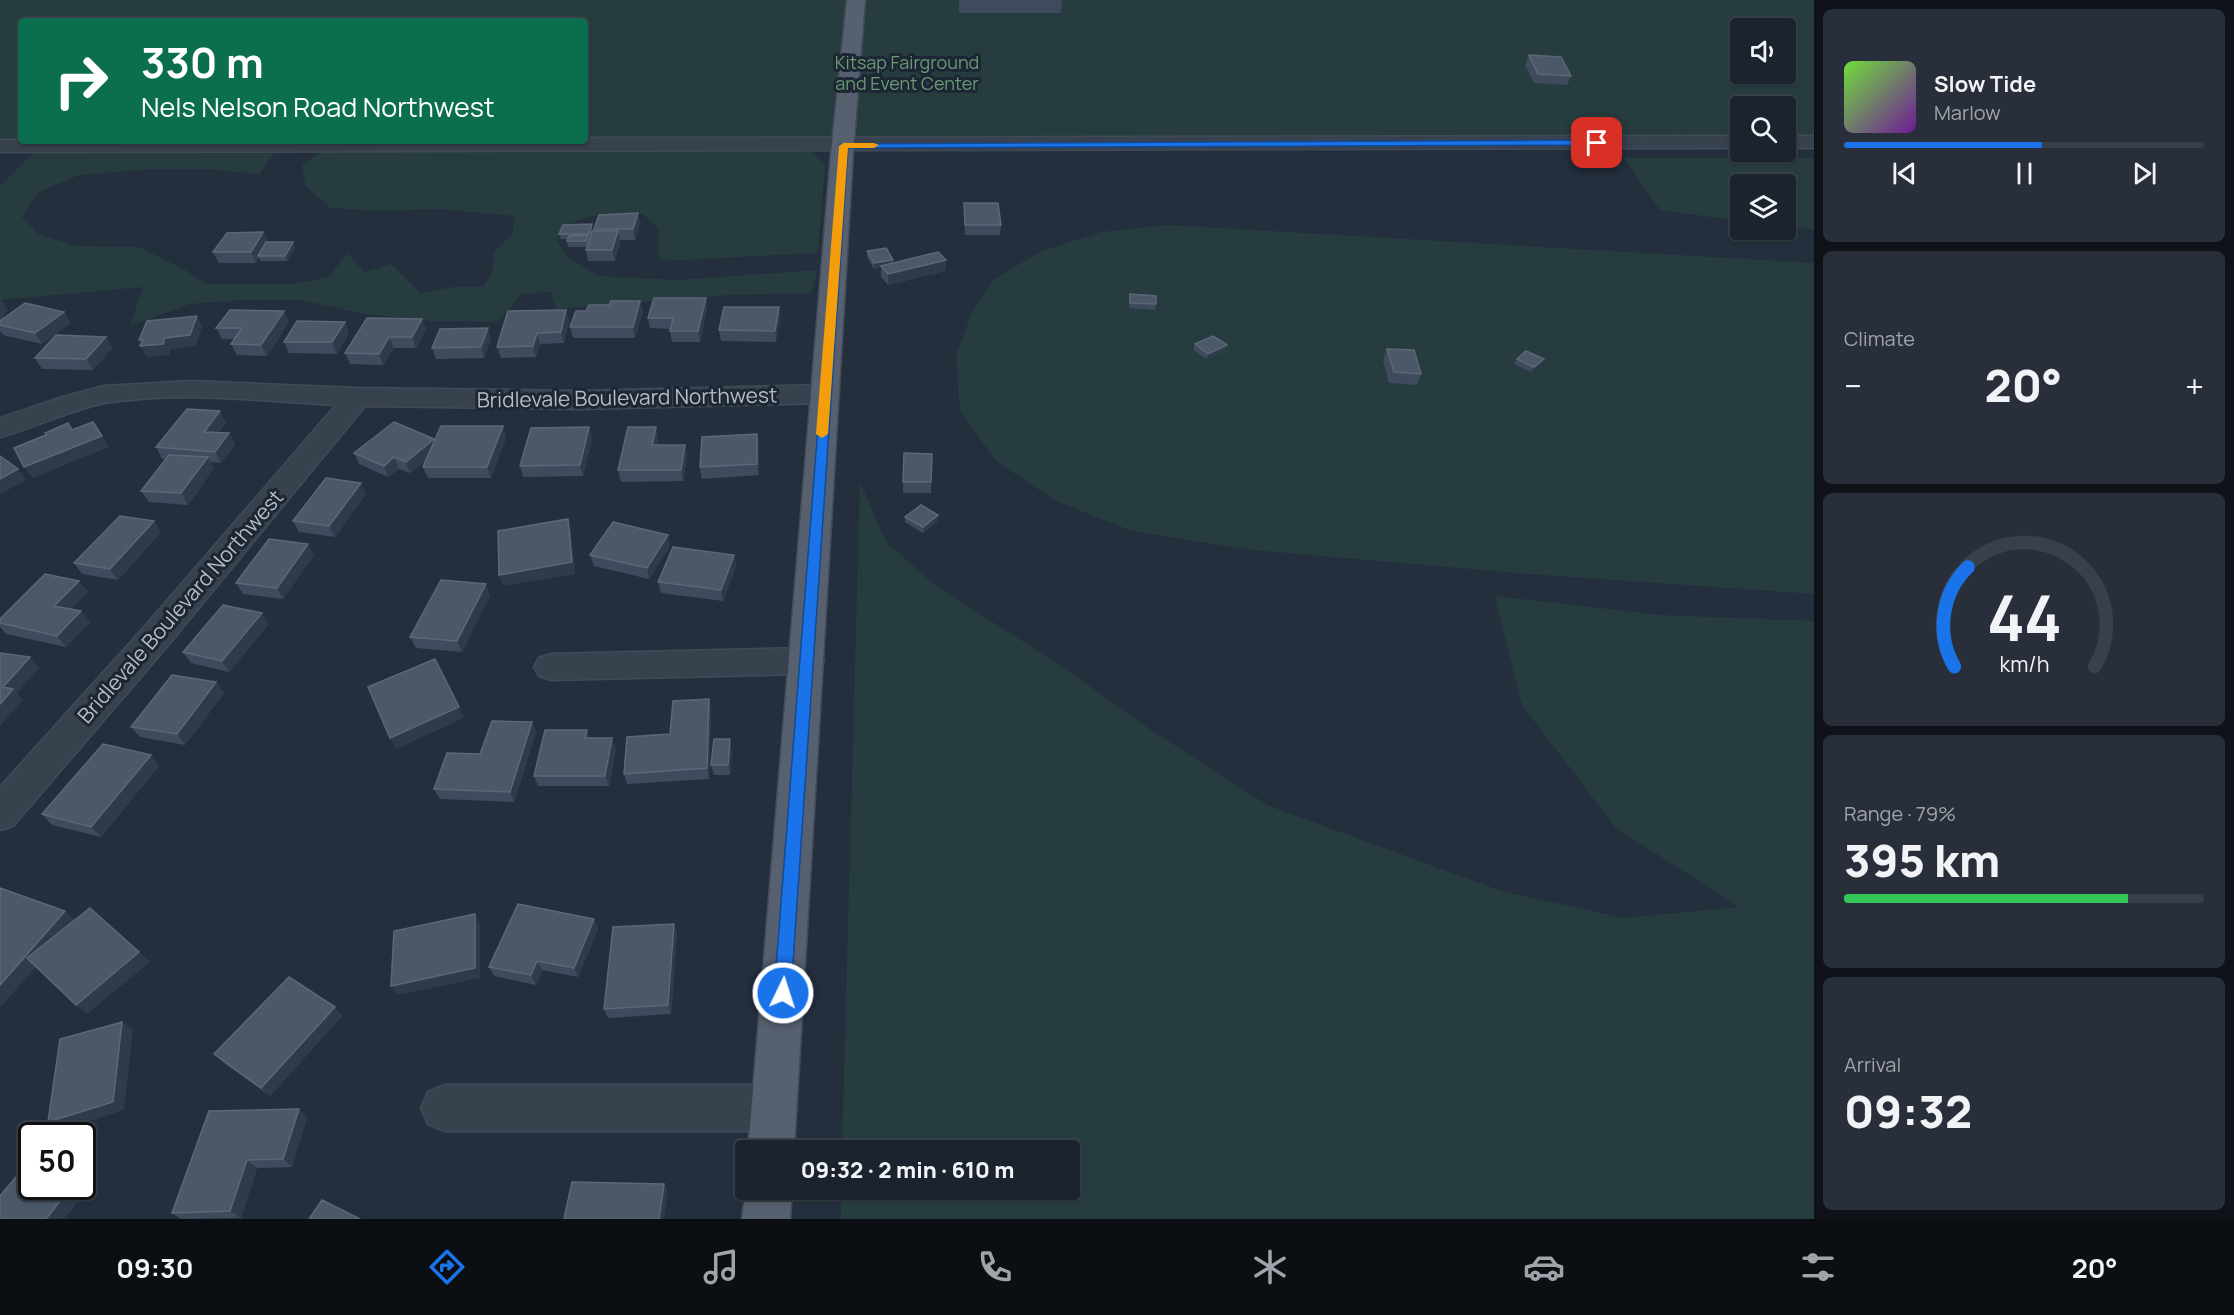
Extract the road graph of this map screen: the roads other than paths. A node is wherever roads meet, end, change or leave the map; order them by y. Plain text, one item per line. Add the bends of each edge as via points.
1 (856, 0) edge
2 (1730, 142) edge
3 (1796, 142) edge
4 (1814, 142) edge
5 (0, 146) edge
6 (843, 146) junction
7 (825, 394) junction
8 (357, 397) junction
9 (0, 428) edge
10 (807, 661) junction
11 (551, 667) dead end
12 (0, 814) edge
13 (444, 1108) dead end
14 (772, 1129) edge
15 (767, 1200) edge
16 (766, 1219) edge

1 - 6 main road
2 - 6 street
3 - 4 street
5 - 6 street
6 - 7 main road
7 - 8 street, Bridlevale Boulevard Northwest via 580,400
7 - 10 main road
8 - 9 street, Bridlevale Boulevard Northwest via 191,389 140,391 73,403
8 - 12 street, Bridlevale Boulevard Northwest
10 - 11 street
10 - 14 main road
13 - 14 street
15 - 16 main road

